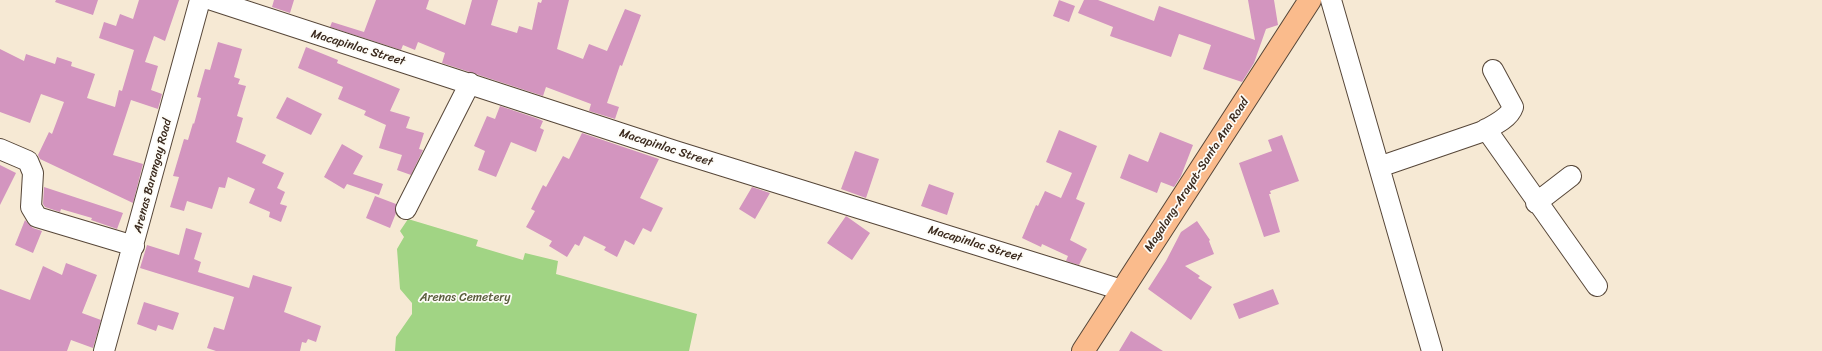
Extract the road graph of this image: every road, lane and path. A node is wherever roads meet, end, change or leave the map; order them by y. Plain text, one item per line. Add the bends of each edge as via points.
1 (200, 0) edge
2 (212, 0) edge
3 (1310, 0) edge
4 (1330, 0) edge
5 (1493, 70) dead end
6 (470, 83) junction
7 (1486, 129) junction
8 (0, 149) edge
9 (1379, 167) junction
10 (1571, 176) dead end
11 (1536, 203) junction
12 (406, 209) dead end
13 (134, 246) junction
14 (1597, 286) dead end
15 (1122, 290) junction
16 (104, 351) edge
17 (1083, 351) edge
18 (1432, 351) edge

1 - 13 street, Arenas Barangay Road
2 - 6 street, Macapinlac Street via 261,18
3 - 15 main road, Magalang-Arayat-Santa Ana Road
4 - 9 street
5 - 7 street via 1513,107 1511,112
6 - 12 street
6 - 15 street, Macapinlac Street via 675,151
7 - 9 street
7 - 11 street
8 - 13 street via 28,161 33,172 31,207 37,217
9 - 18 street
10 - 11 street
11 - 14 street
13 - 16 street, Arenas Barangay Road
15 - 17 main road, Magalang-Arayat-Santa Ana Road

